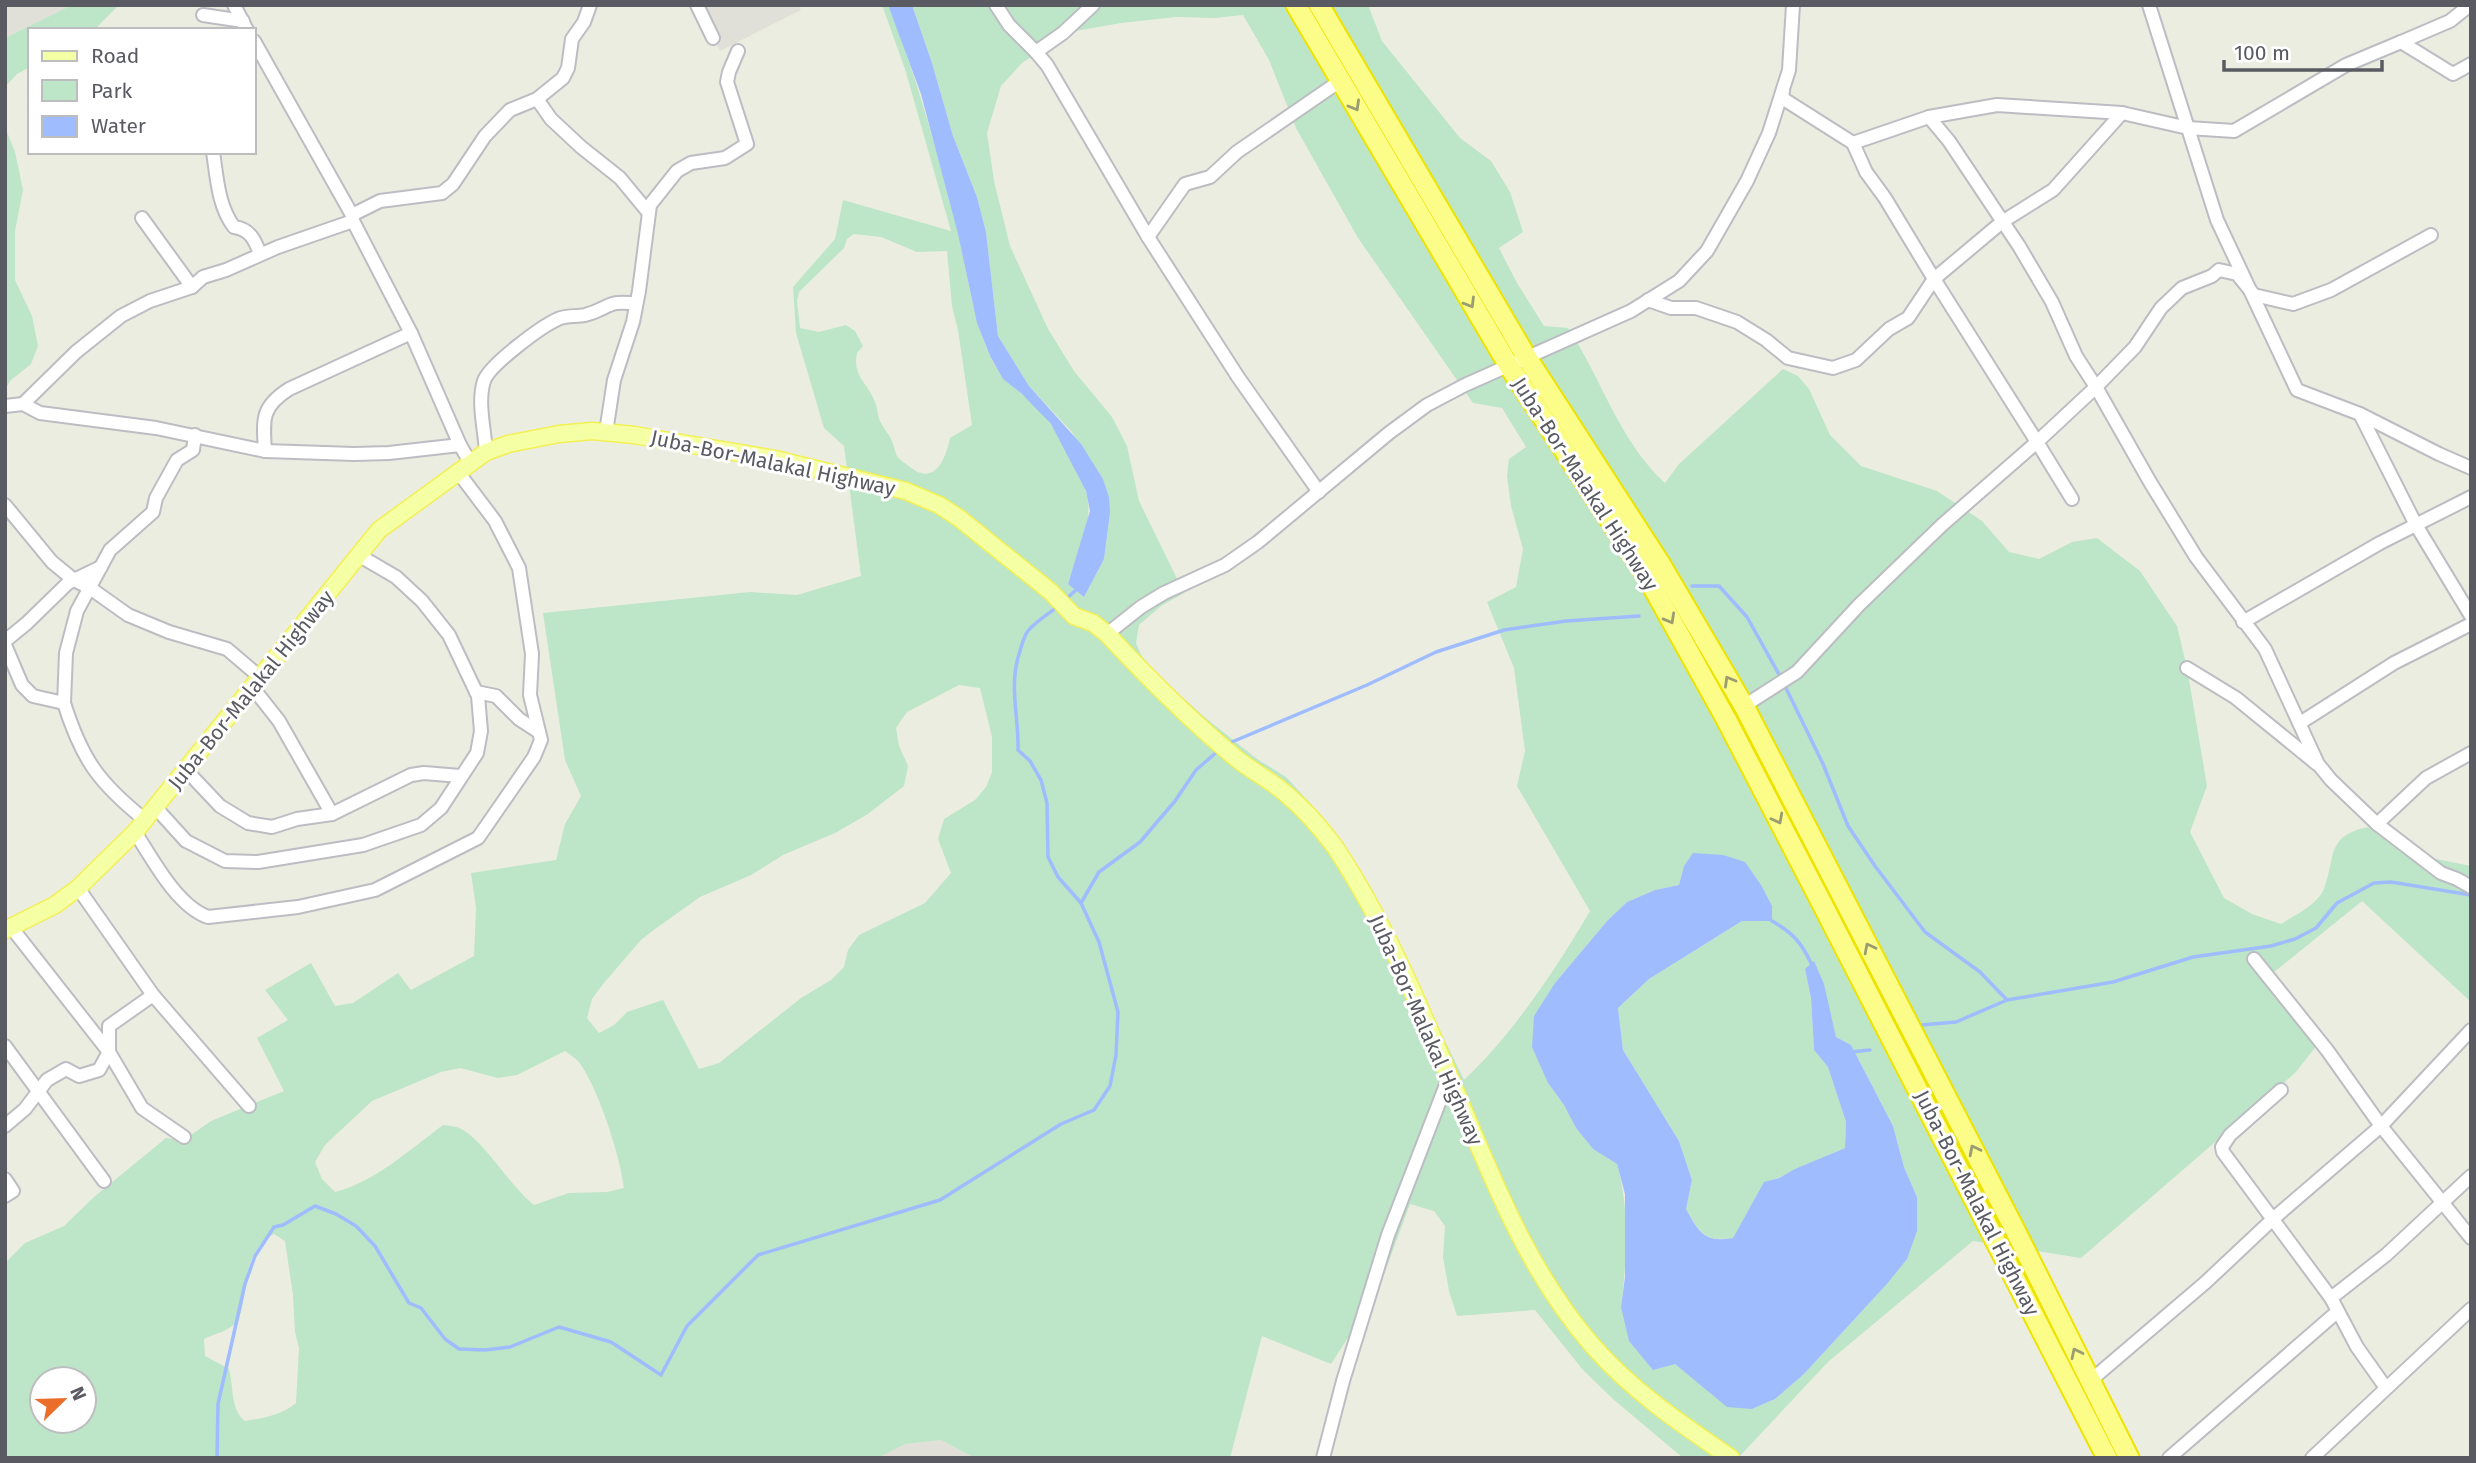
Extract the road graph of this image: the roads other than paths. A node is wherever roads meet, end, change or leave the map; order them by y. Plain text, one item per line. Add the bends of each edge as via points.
1 (234, 5) edge
2 (590, 5) edge
3 (697, 5) edge
4 (996, 5) edge
5 (1093, 5) edge
6 (1296, 5) edge
7 (1319, 5) edge
8 (1793, 5) edge
9 (2149, 5) edge
10 (2470, 5) edge
11 (203, 15) dead end
12 (245, 26) edge
13 (713, 38) dead end
14 (2401, 42) junction
15 (256, 45) edge
16 (738, 51) dead end
17 (1036, 52) junction
18 (2471, 64) edge
19 (1340, 81) junction
20 (537, 99) junction
21 (2122, 113) junction
22 (1929, 117) junction
23 (2188, 128) junction
24 (1853, 143) junction
25 (213, 154) edge
26 (648, 212) junction
27 (142, 218) dead end
28 (353, 218) junction
29 (2002, 222) junction
30 (2431, 235) dead end
31 (1147, 237) junction
32 (260, 254) junction
33 (1934, 279) junction
34 (192, 287) junction
35 (2254, 295) junction
36 (1648, 300) junction
37 (636, 304) junction
38 (411, 333) junction
39 (1527, 358) junction
40 (1508, 366) junction
41 (2096, 387) junction
42 (23, 404) junction
43 (5, 406) edge
44 (2360, 414) junction
45 (606, 432) junction
46 (195, 435) junction
47 (2038, 442) junction
48 (460, 445) junction
49 (265, 451) junction
50 (486, 452) junction
51 (2471, 467) edge
52 (465, 468) junction
53 (1319, 492) junction
54 (2471, 497) edge
55 (2072, 499) dead end
56 (5, 505) edge
57 (2416, 525) junction
58 (360, 556) junction
59 (102, 567) junction
60 (74, 580) junction
61 (90, 588) junction
62 (2471, 616) edge
63 (2243, 622) junction
64 (2471, 624) edge
65 (1107, 634) junction
66 (5, 643) edge
67 (2187, 668) dead end
68 (257, 683) junction
69 (476, 692) junction
70 (64, 703) junction
71 (1744, 706) junction
72 (2300, 723) junction
73 (539, 732) junction
74 (2471, 753) edge
75 (2318, 764) junction
76 (186, 770) junction
77 (460, 776) junction
78 (332, 814) junction
79 (145, 820) junction
80 (2377, 824) junction
81 (2471, 887) edge
82 (78, 888) junction
83 (8, 929) edge
84 (2254, 959) dead end
85 (153, 995) junction
86 (2471, 1030) edge
87 (5, 1046) edge
88 (109, 1052) junction
89 (1449, 1077) junction
90 (2281, 1090) dead end
91 (38, 1092) junction
92 (248, 1106) dead end
93 (5, 1126) edge
94 (2381, 1126) junction
95 (184, 1137) dead end
96 (2471, 1176) edge
97 (5, 1179) edge
98 (104, 1181) dead end
99 (5, 1196) edge
100 (2443, 1203) junction
101 (2274, 1218) junction
102 (2471, 1238) edge
103 (2331, 1298) junction
104 (2471, 1309) edge
105 (2337, 1312) junction
106 (2090, 1381) junction
107 (2386, 1388) junction
108 (1324, 1458) edge
109 (1731, 1458) edge
110 (2107, 1458) edge
111 (2129, 1458) edge
112 (2169, 1458) edge
113 (2312, 1458) edge

1 - 12 street
2 - 20 street via 572,39 563,78
3 - 13 street
4 - 17 street
5 - 17 street
6 - 19 highway, Juba-Bor-Malakal Highway
7 - 39 highway, Juba-Bor-Malakal Highway
8 - 24 street via 1782,98
8 - 36 street via 1789,70 1769,133 1747,181 1707,251 1679,281
9 - 23 street
10 - 14 street via 2450,21
11 - 12 street
14 - 18 street via 2453,74
14 - 23 street via 2346,65 2234,131
15 - 28 street
16 - 26 street via 727,82 747,144 725,158 691,163 677,171
17 - 31 street
19 - 31 street via 1237,152 1210,177 1185,184
19 -> 40 highway, Juba-Bor-Malakal Highway
20 - 26 street via 551,119 620,178
20 - 28 street via 510,110 442,193 380,201
21 - 22 street via 1997,105
21 - 23 street
21 - 29 street via 2053,190
22 - 24 street
22 - 29 street
23 - 35 street via 2217,220
24 - 33 street via 1866,172
25 - 32 street via 220,200 229,220 234,228 244,228 252,236
26 - 37 street
27 - 34 street
28 - 32 street
28 - 38 street
29 - 33 street
29 - 41 street
30 - 35 street via 2331,290 2293,304
31 - 53 street
32 - 34 street via 203,277
33 - 36 street via 1908,318 1856,360 1833,368 1787,358 1737,322 1696,308 1671,308
33 - 47 street
34 - 42 street via 121,316
35 - 41 street via 2237,274 2219,270 2182,288
35 - 44 street via 2297,390
36 - 39 street
37 - 45 street via 614,380
37 - 50 street via 620,301 587,314 559,318 495,365 484,379 482,394
38 - 48 street
38 - 49 street via 271,400 263,424
39 - 40 street
71 -> 39 highway, Juba-Bor-Malakal Highway via 1661,565
40 - 53 street via 1427,405
40 -> 110 highway, Juba-Bor-Malakal Highway via 1646,575 1726,719
41 - 47 street
41 - 63 street via 2196,557
42 - 43 street
42 - 46 street via 40,413
44 - 51 street
44 - 57 street
45 - 50 main road, Juba-Bor-Malakal Highway via 559,434
45 - 65 main road, Juba-Bor-Malakal Highway via 775,459 906,491 959,518 1074,616
46 - 49 street
46 - 59 street via 193,450 177,460 153,512 110,550
47 - 55 street
47 - 71 street via 1942,525 1797,672
48 - 49 street via 389,453
48 - 52 street
50 - 52 main road, Juba-Bor-Malakal Highway
52 - 58 main road, Juba-Bor-Malakal Highway via 379,530
52 - 73 street via 519,568 532,654 530,695
53 - 65 street via 1226,565 1164,593
54 - 57 street
56 - 60 street via 52,562
57 - 62 street
57 - 63 street
58 - 68 main road, Juba-Bor-Malakal Highway
58 - 69 street via 396,577 422,601 449,635
59 - 60 street
59 - 61 street
60 - 61 street
60 - 66 street
61 - 68 street via 128,615 227,649
61 - 70 street via 77,611 66,653
63 - 72 street via 2266,649
64 - 72 street via 2394,663
65 - 89 main road, Juba-Bor-Malakal Highway via 1207,733 1303,808 1333,845 1382,926
66 - 70 street via 22,685 33,696
67 - 75 street via 2236,698
68 - 76 main road, Juba-Bor-Malakal Highway
68 - 78 street
69 - 73 street via 496,696
69 - 77 street via 481,731 477,753
70 - 79 street via 91,768
106 -> 71 highway, Juba-Bor-Malakal Highway
72 - 75 street
73 - 79 street via 541,740 534,757 478,838 375,890 339,900 208,917 194,912 166,878
74 - 80 street via 2426,778
75 - 80 street
76 - 78 street via 220,806 248,823 271,827
76 - 79 main road, Juba-Bor-Malakal Highway
77 - 78 street via 411,775
77 - 79 street via 441,808 421,825 363,845 258,862 225,861
79 - 82 main road, Juba-Bor-Malakal Highway
80 - 81 street via 2441,873
82 - 83 main road, Juba-Bor-Malakal Highway
82 - 85 street
83 - 88 street
84 - 94 street
85 - 88 street via 108,1026
85 - 92 street
86 - 94 street
87 - 91 street
88 - 91 street via 99,1070 79,1076 66,1069 47,1080
88 - 95 street via 142,1108
89 - 108 street via 1388,1235
89 - 109 main road, Juba-Bor-Malakal Highway via 1520,1234 1571,1318 1638,1391
90 - 101 street via 2222,1147
91 - 93 street
91 - 98 street
94 - 100 street
94 - 101 street
96 - 100 street
97 - 99 street via 13,1191
100 - 102 street
100 - 103 street
101 - 103 street
101 - 106 street
103 - 105 street
104 - 107 street
105 - 107 street
105 - 112 street
106 - 111 highway, Juba-Bor-Malakal Highway
107 - 113 street

